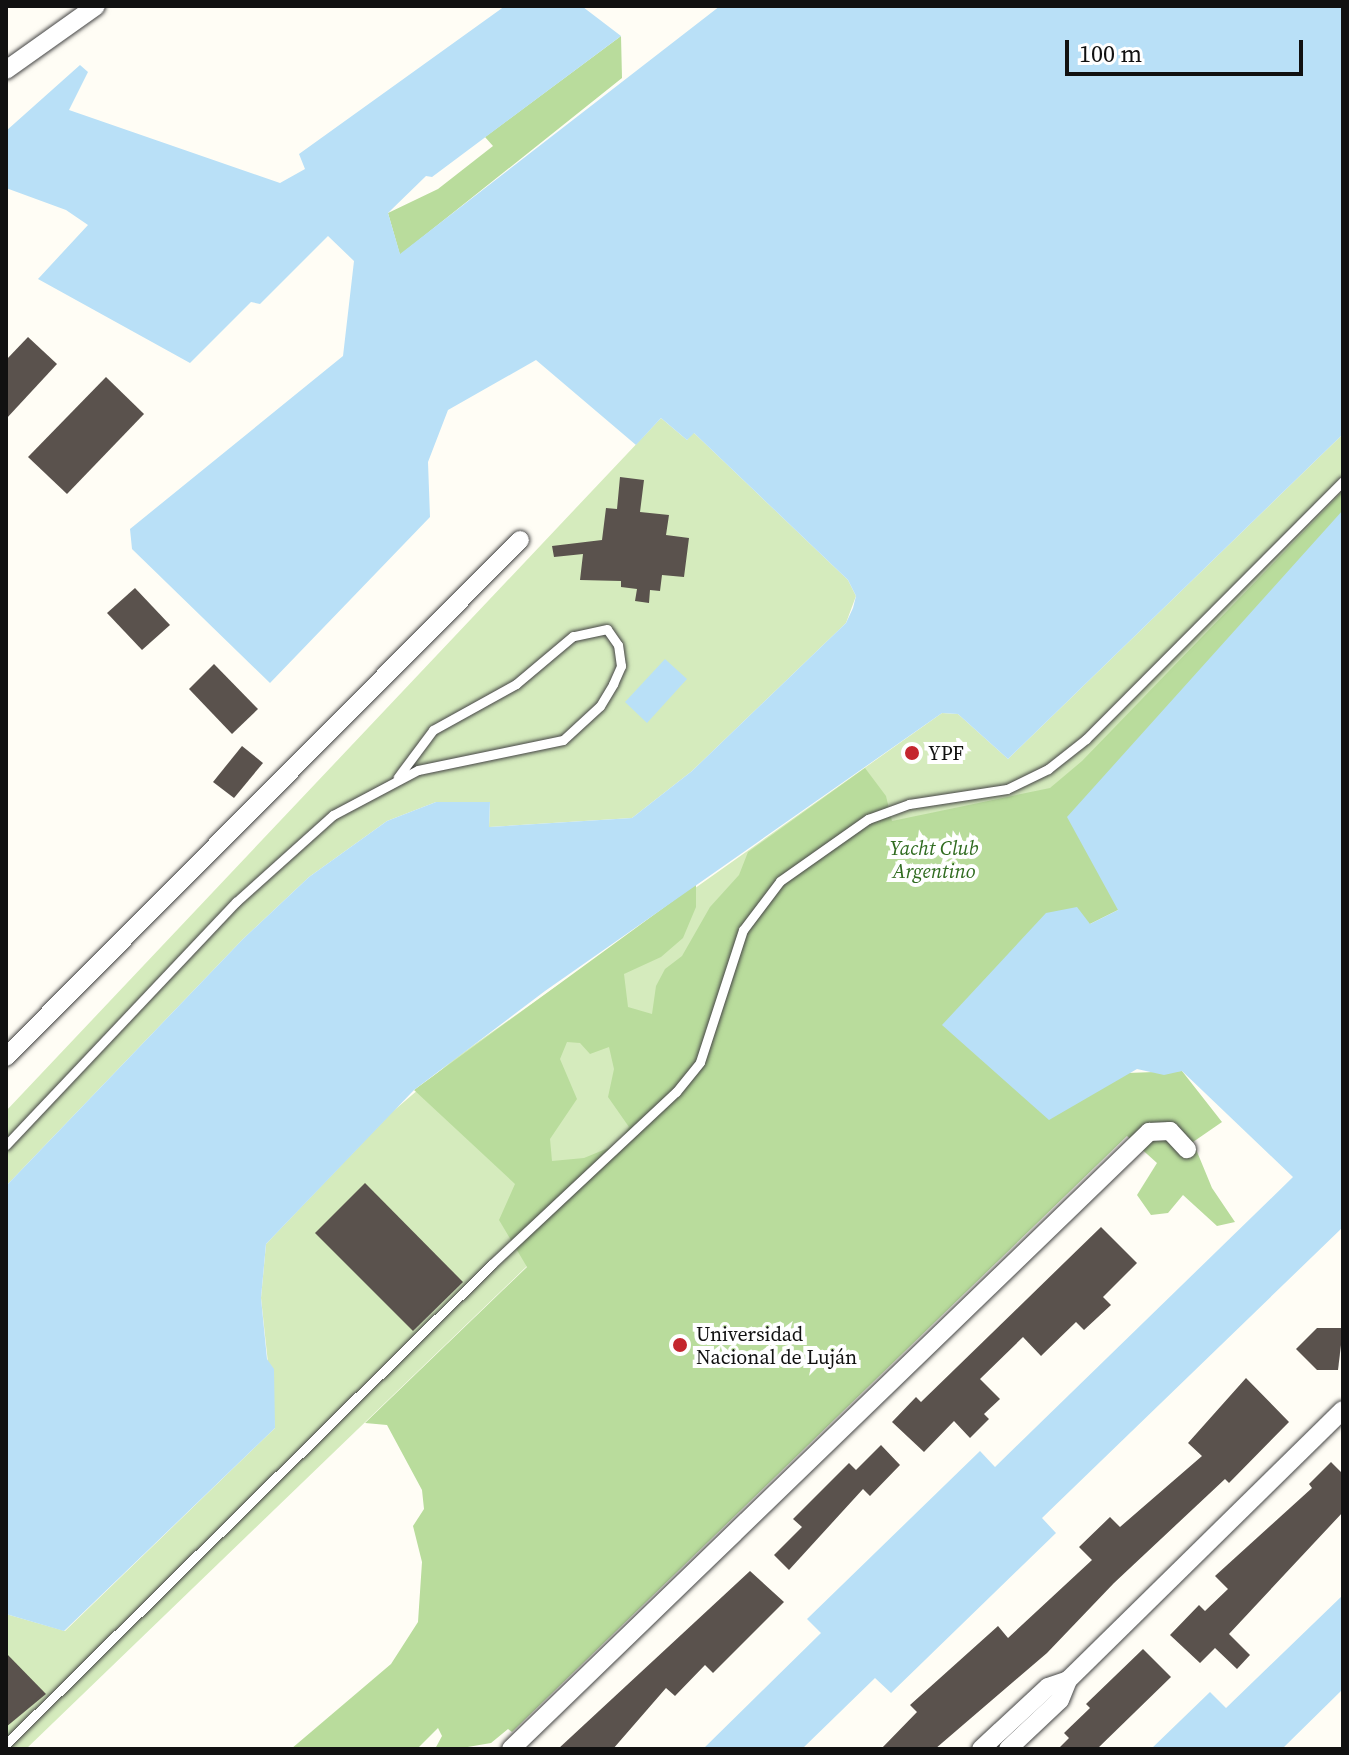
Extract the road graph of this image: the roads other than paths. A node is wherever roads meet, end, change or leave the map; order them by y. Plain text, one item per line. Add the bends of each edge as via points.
1 (96, 6) edge
2 (6, 70) edge
3 (1343, 481) edge
4 (520, 540) dead end
5 (398, 777) junction
6 (6, 1057) edge
7 (6, 1145) edge
8 (1187, 1149) dead end
9 (1343, 1410) edge
10 (1068, 1680) junction
11 (6, 1744) edge
12 (511, 1749) edge
13 (981, 1749) edge
14 (1008, 1749) edge

1 - 2 street
3 - 11 lane via 1086,739 1048,769 1007,789 909,804 868,819 780,881 743,930 700,1062 676,1092 492,1264
4 - 6 street
5 - 5 lane via 445,762 524,752 563,740 600,706 613,684 621,666 618,645 607,629 573,636 516,684 433,730
5 - 7 lane via 333,815 236,902
8 - 12 street via 1170,1131 1149,1132
9 - 10 street
10 - 13 street via 1048,1687
10 - 14 street via 1060,1700

